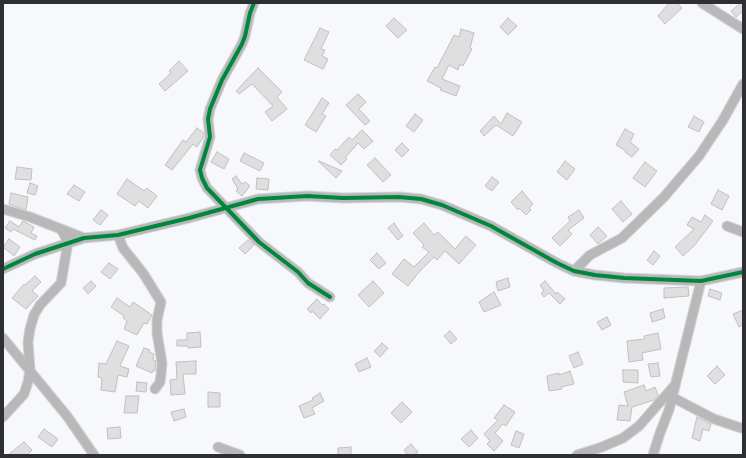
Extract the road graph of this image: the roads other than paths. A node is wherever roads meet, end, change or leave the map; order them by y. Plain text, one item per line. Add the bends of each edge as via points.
1 (254, 3) edge
2 (702, 3) edge
3 (743, 30) edge
4 (743, 84) edge
5 (225, 207) junction
6 (3, 209) edge
7 (727, 226) dead end
8 (61, 229) junction
9 (743, 232) edge
10 (118, 235) junction
11 (84, 238) junction
12 (68, 242) junction
13 (3, 269) edge
14 (574, 271) junction
15 (743, 272) edge
16 (701, 281) junction
17 (330, 297) dead end
18 (3, 338) edge
19 (30, 369) junction
20 (675, 385) junction
21 (155, 389) dead end
22 (672, 398) junction
23 (3, 417) edge
24 (741, 428) dead end
25 (218, 447) dead end
26 (94, 455) edge
27 (240, 455) edge
28 (577, 455) edge
29 (653, 455) edge

1 - 5 street via 246,36 222,80 210,109 210,137 200,170 207,188
2 - 3 street
4 - 14 street via 699,156 664,197 622,238 590,255
5 - 10 street
5 - 14 street via 258,199 286,197 421,199 491,226
5 - 17 street via 260,242 308,283
6 - 8 street
7 - 9 street
8 - 11 street
8 - 12 street
10 - 11 street
10 - 21 street via 123,248 161,302 157,333 162,369 160,382
11 - 12 street
12 - 13 street
12 - 19 street via 61,283 34,315 28,342
14 - 16 street via 624,278
15 - 16 street
16 - 20 street
18 - 19 street
19 - 23 street via 24,394
19 - 26 street
20 - 22 street
20 - 28 street via 638,426 623,438
22 - 24 street via 714,419
22 - 29 street
25 - 27 street

